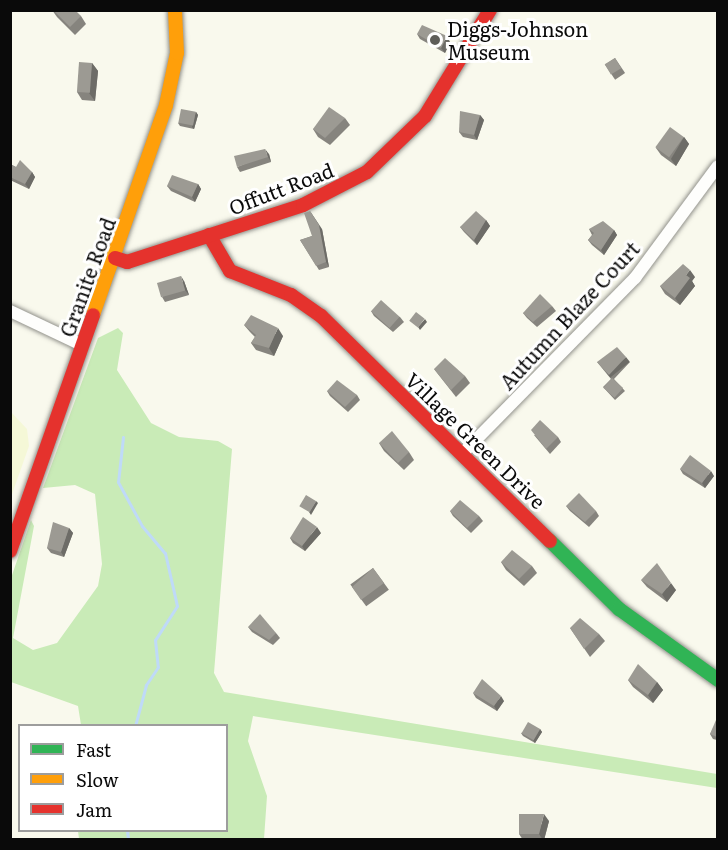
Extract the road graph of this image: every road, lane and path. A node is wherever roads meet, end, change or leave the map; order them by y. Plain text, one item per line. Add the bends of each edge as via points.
1 (175, 10) edge
2 (490, 10) edge
3 (717, 166) edge
4 (209, 235) junction
5 (115, 258) junction
6 (10, 311) edge
7 (82, 345) junction
8 (462, 454) junction
9 (10, 551) edge
10 (717, 681) edge

1 - 5 street, Granite Road via 171,86
2 - 4 street, Offutt Road via 432,107 378,164 329,194
3 - 8 street, Autumn Blaze Court via 635,278
4 - 5 street, Offutt Road via 127,262
4 - 8 street, Village Green Drive via 230,271 291,295 321,316
5 - 7 street, Granite Road
6 - 7 street
7 - 9 street, Granite Road
8 - 10 street, Village Green Drive via 627,617

